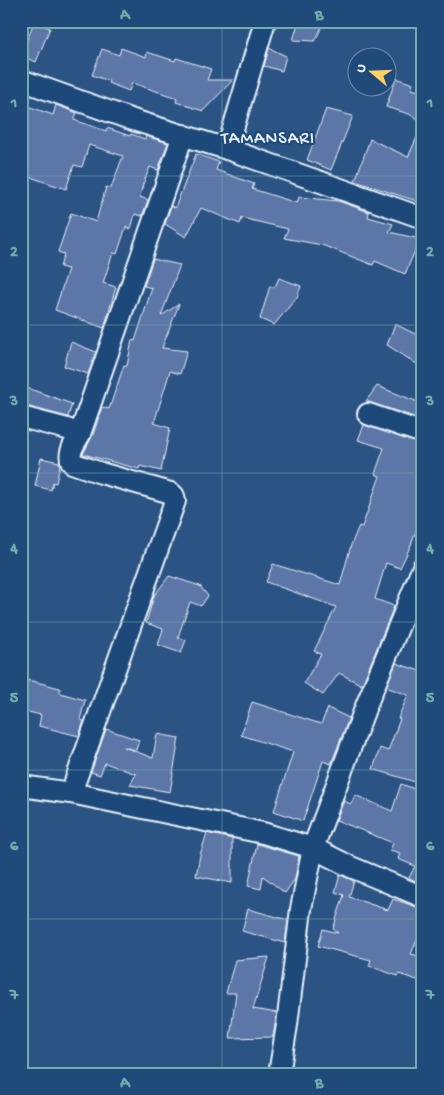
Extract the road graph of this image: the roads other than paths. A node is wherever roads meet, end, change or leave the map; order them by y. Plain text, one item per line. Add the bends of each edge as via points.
1 (265, 21) edge
2 (21, 80) edge
3 (183, 135) junction
4 (227, 149) junction
5 (423, 218) edge
6 (368, 414) dead end
7 (21, 417) edge
8 (423, 433) edge
9 (80, 434) junction
10 (423, 567) edge
11 (21, 786) edge
12 (71, 793) junction
13 (312, 848) junction
14 (423, 897) edge
15 (279, 1074) edge

1 - 4 street
2 - 3 street
3 - 4 street
3 - 9 street
4 - 5 street
6 - 8 street
7 - 9 street
9 - 12 street via 70,453 72,462 171,493 175,501
10 - 13 street
11 - 12 street
12 - 13 street via 263,833
13 - 14 street
13 - 15 street

